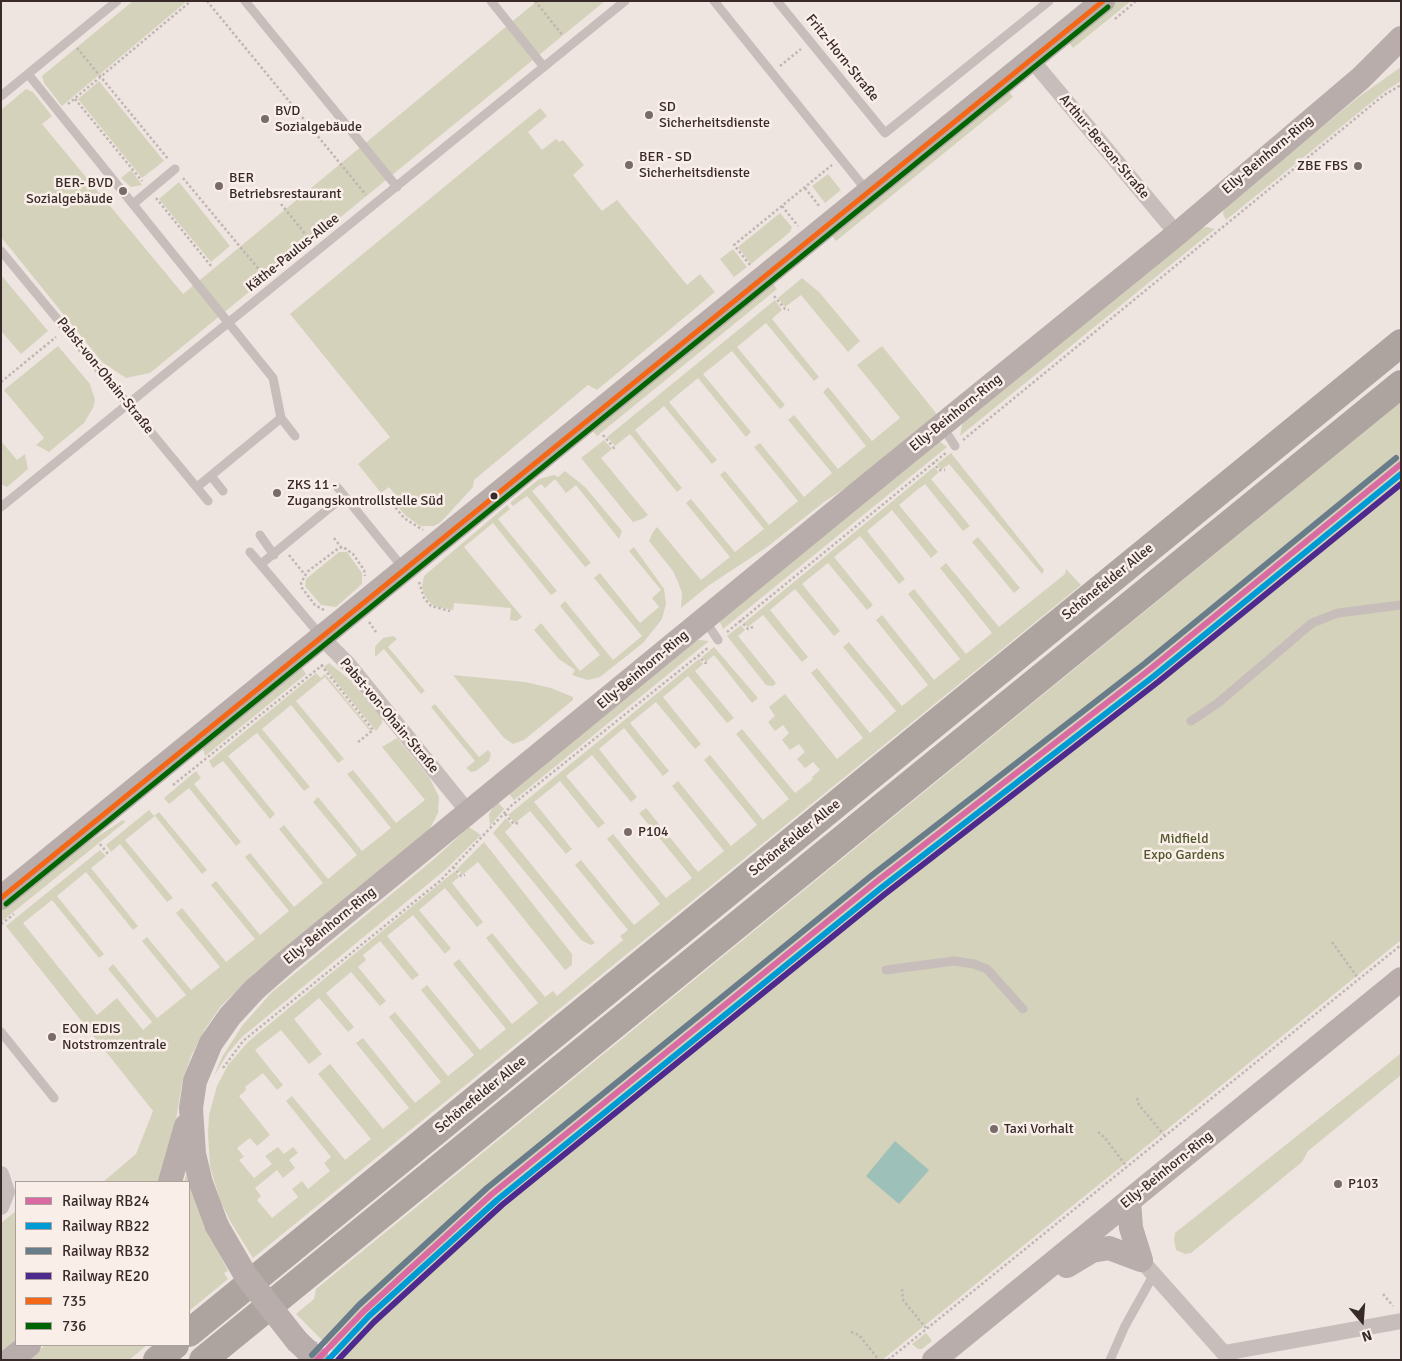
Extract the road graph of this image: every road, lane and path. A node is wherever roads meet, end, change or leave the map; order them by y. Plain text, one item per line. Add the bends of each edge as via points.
1 (117, 1) edge
2 (191, 1) edge
3 (207, 1) edge
4 (245, 1) edge
5 (491, 1) edge
6 (535, 1) edge
7 (625, 1) edge
8 (714, 1) edge
9 (777, 1) edge
10 (1049, 1) edge
11 (1103, 1) edge
12 (1401, 38) edge
13 (810, 41) junction
14 (571, 45) junction
15 (1401, 59) edge
16 (1031, 60) junction
17 (544, 67) junction
18 (772, 72) junction
19 (28, 74) junction
20 (1361, 78) junction
21 (1401, 85) edge
22 (1, 96) edge
23 (59, 111) junction
24 (833, 164) dead end
25 (175, 169) dead end
26 (396, 186) junction
27 (804, 188) junction
28 (868, 191) junction
29 (133, 204) junction
30 (281, 204) dead end
31 (374, 205) junction
32 (782, 206) junction
33 (821, 208) dead end
34 (798, 227) dead end
35 (1177, 234) junction
36 (318, 250) junction
37 (1, 251) edge
38 (751, 266) dead end
39 (774, 296) dead end
40 (789, 310) dead end
41 (228, 324) junction
42 (67, 328) junction
43 (1401, 343) edge
44 (1, 382) edge
45 (1401, 384) edge
46 (127, 405) junction
47 (281, 418) junction
48 (942, 426) junction
49 (602, 435) dead end
50 (295, 436) dead end
51 (616, 446) dead end
52 (955, 446) junction
53 (933, 462) junction
54 (945, 470) dead end
55 (211, 476) junction
56 (197, 487) junction
57 (338, 488) dead end
58 (223, 491) dead end
59 (344, 496) junction
60 (386, 496) dead end
61 (208, 501) dead end
62 (1, 507) edge
63 (424, 530) dead end
64 (260, 535) dead end
65 (334, 538) dead end
66 (283, 547) junction
67 (341, 548) junction
68 (250, 552) dead end
69 (274, 555) junction
70 (261, 564) junction
71 (412, 572) junction
72 (305, 575) junction
73 (366, 579) dead end
74 (1401, 605) edge
75 (328, 611) dead end
76 (450, 611) dead end
77 (366, 618) dead end
78 (704, 619) junction
79 (740, 620) junction
80 (753, 627) dead end
81 (376, 632) dead end
82 (321, 637) junction
83 (718, 640) junction
84 (698, 655) junction
85 (709, 662) dead end
86 (321, 665) dead end
87 (1191, 721) dead end
88 (357, 743) dead end
89 (469, 813) junction
90 (504, 814) junction
91 (518, 823) dead end
92 (100, 844) dead end
93 (108, 854) dead end
94 (454, 867) junction
95 (465, 875) dead end
96 (1, 898) edge
97 (1332, 942) dead end
98 (1401, 945) edge
99 (886, 970) dead end
100 (1358, 978) junction
101 (1401, 980) edge
102 (1023, 1009) dead end
103 (1, 1032) edge
104 (221, 1070) dead end
105 (54, 1098) dead end
106 (1137, 1098) dead end
107 (191, 1108) junction
108 (1098, 1132) dead end
109 (1164, 1136) junction
110 (1126, 1166) junction
111 (1, 1174) edge
112 (170, 1181) edge
113 (1129, 1201) junction
114 (1, 1207) edge
115 (1148, 1267) junction
116 (1034, 1279) junction
117 (902, 1289) dead end
118 (1383, 1294) dead end
119 (1399, 1316) edge
120 (926, 1328) junction
121 (851, 1332) dead end
122 (190, 1333) edge
123 (28, 1346) edge
124 (174, 1346) edge
125 (1227, 1356) edge
126 (10, 1360) edge
127 (157, 1360) edge
128 (203, 1360) edge
129 (317, 1360) edge
130 (879, 1360) edge
131 (888, 1360) edge
132 (934, 1360) edge
133 (1110, 1360) edge

1 - 19 lane
2 - 23 path
3 - 31 path
4 - 26 lane
5 - 17 lane
6 - 14 path
7 - 14 lane, Käthe-Paulus-Allee
8 - 18 lane
9 - 13 lane, Fritz-Horn-Straße
10 - 13 lane, Fritz-Horn-Straße via 885,133
11 - 16 street
12 - 20 street, Elly-Beinhorn-Ring
13 - 18 path
14 - 17 lane, Käthe-Paulus-Allee
15 - 20 street, Elly-Beinhorn-Ring
16 - 28 street
16 - 35 street, Arthur-Berson-Straße
17 - 26 lane, Käthe-Paulus-Allee
18 - 28 lane
19 - 22 lane
19 - 23 lane
20 - 35 street, Elly-Beinhorn-Ring
21 - 52 path via 1376,101
23 - 29 lane
24 - 27 path
25 - 29 lane
26 - 31 lane, Käthe-Paulus-Allee
27 - 32 path
27 - 33 path
28 - 71 street
29 - 41 lane
30 - 36 path
31 - 36 lane, Käthe-Paulus-Allee
32 - 34 path
32 - 38 path via 734,245
35 - 48 street, Elly-Beinhorn-Ring
36 - 41 lane, Käthe-Paulus-Allee
37 - 42 lane, Pabst-von-Ohain-Straße
39 - 40 path
41 - 46 lane, Käthe-Paulus-Allee
41 - 47 lane via 273,378
42 - 44 path
42 - 46 lane, Pabst-von-Ohain-Straße
43 - 122 highway, Schönefelder Allee
45 - 128 highway
46 - 56 lane, Pabst-von-Ohain-Straße
46 - 62 lane, Käthe-Paulus-Allee
47 - 50 lane
47 - 55 lane
48 - 52 lane
48 - 78 street, Elly-Beinhorn-Ring
49 - 51 path via 614,448
52 - 53 path
53 - 54 path via 939,470
53 - 79 path
55 - 56 lane
55 - 58 lane
56 - 61 lane, Pabst-von-Ohain-Straße
57 - 59 lane
59 - 66 lane
59 - 71 lane
60 - 63 path via 404,518
64 - 69 lane
65 - 67 path
66 - 69 lane
66 - 72 path
67 - 72 path
67 - 73 path via 353,554
68 - 70 lane, Pabst-von-Ohain-Straße
69 - 70 lane
70 - 82 lane, Pabst-von-Ohain-Straße
71 - 76 path via 427,602 439,610
71 - 82 street
72 - 75 path via 300,583 302,588 315,605
74 - 87 lane via 1338,613 1312,623 1218,703
77 - 81 path
78 - 83 lane
78 - 89 street, Elly-Beinhorn-Ring
79 - 80 path via 748,629
79 - 83 path
82 - 89 street, Pabst-von-Ohain-Straße via 348,664
82 - 96 street
83 - 84 path
84 - 85 path via 704,663
84 - 90 path
86 - 88 path via 373,730
89 - 107 street, Elly-Beinhorn-Ring via 254,990 211,1043 195,1082
90 - 91 path via 514,824
90 - 94 path
92 - 93 path
94 - 95 path via 461,876
94 - 104 path via 243,1041
97 - 100 path
98 - 100 path
99 - 102 lane via 954,961 974,964 986,969
100 - 109 path
101 - 113 street, Elly-Beinhorn-Ring
103 - 105 lane
106 - 109 path
107 - 112 street
107 - 129 street, Elly-Beinhorn-Ring, bridge via 194,1154 201,1184 218,1226 246,1276 283,1325
108 - 110 path
109 - 110 path
110 - 120 path
111 - 114 street via 7,1192
113 - 115 street via 1131,1228
113 - 116 street, Elly-Beinhorn-Ring
115 - 116 street via 1109,1248 1092,1251 1049,1278
115 - 125 street
115 - 133 lane
116 - 132 street, Elly-Beinhorn-Ring
117 - 120 path via 902,1300
118 - 119 path
119 - 125 street
120 - 131 path
121 - 130 path via 859,1335
123 - 126 street
124 - 127 highway

